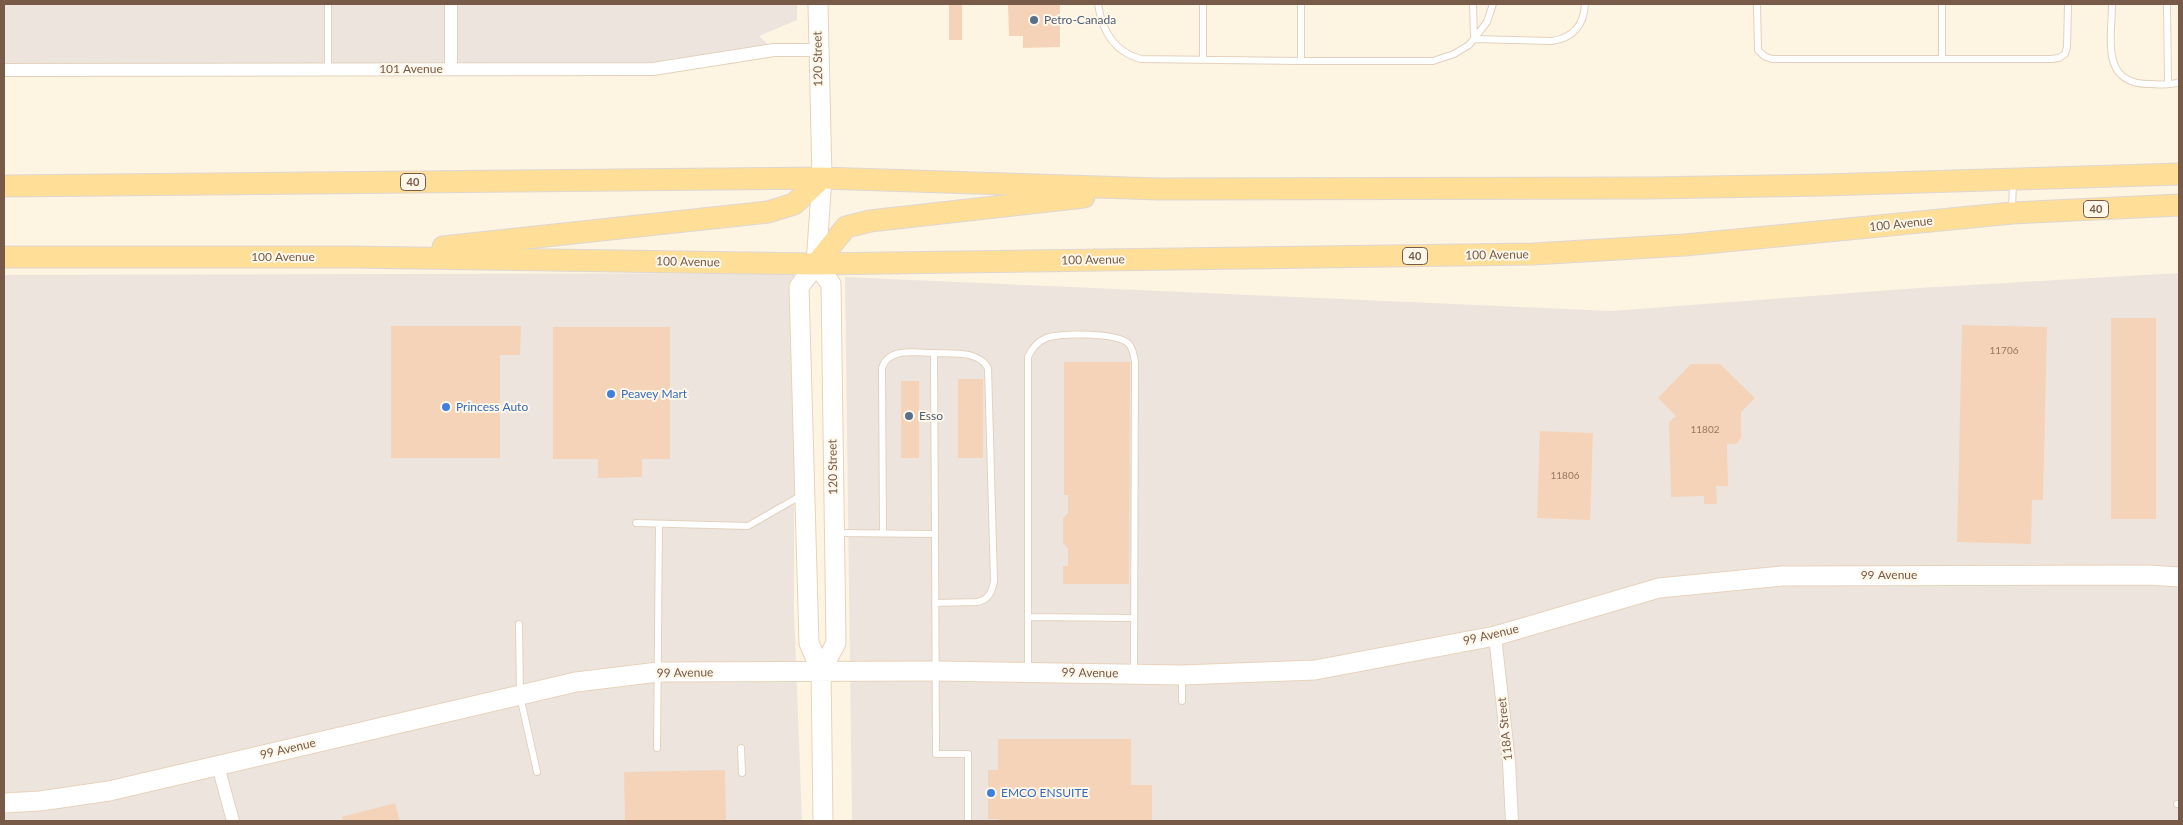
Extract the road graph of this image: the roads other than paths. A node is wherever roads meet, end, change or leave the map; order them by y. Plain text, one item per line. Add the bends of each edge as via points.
1 (451, 4) edge
2 (818, 4) edge
3 (1098, 4) edge
4 (1203, 4) edge
5 (1301, 4) edge
6 (1473, 4) edge
7 (1493, 4) edge
8 (1584, 4) edge
9 (1757, 4) edge
10 (1942, 4) edge
11 (2068, 4) edge
12 (2112, 4) edge
13 (2167, 4) edge
14 (328, 5) edge
15 (1474, 39) junction
16 (818, 50) junction
17 (1942, 59) junction
18 (1204, 60) junction
19 (1301, 61) junction
20 (451, 68) junction
21 (328, 69) junction
22 (4, 70) edge
23 (2179, 82) edge
24 (2168, 84) junction
25 (2179, 174) edge
26 (822, 178) junction
27 (2013, 178) junction
28 (4, 186) edge
29 (1159, 189) junction
30 (2179, 205) edge
31 (2012, 213) junction
32 (4, 257) edge
33 (351, 257) junction
34 (816, 264) junction
35 (934, 353) junction
36 (804, 494) junction
37 (636, 523) dead end
38 (659, 524) junction
39 (834, 533) junction
40 (883, 534) junction
41 (935, 534) junction
42 (2179, 577) edge
43 (935, 603) junction
44 (1028, 617) junction
45 (1134, 618) junction
46 (519, 624) dead end
47 (1495, 636) junction
48 (821, 671) junction
49 (936, 671) junction
50 (658, 672) junction
51 (1028, 672) junction
52 (1134, 674) junction
53 (1182, 675) junction
54 (520, 696) junction
55 (1182, 701) dead end
56 (657, 748) dead end
57 (741, 748) dead end
58 (218, 766) junction
59 (537, 772) dead end
60 (742, 773) dead end
61 (4, 803) edge
62 (233, 821) edge
63 (823, 821) edge
64 (968, 821) edge
65 (1512, 821) edge

1 - 20 street
2 - 16 street, 120 Street
3 - 18 lane via 1115,46 1127,55 1141,59
4 - 18 lane
5 - 19 lane
6 - 15 lane
7 - 15 lane via 1487,22
8 - 15 lane via 1580,26 1562,39
9 - 17 lane via 1758,50 1772,59
10 - 17 lane
11 - 17 lane via 2067,47 2059,58
12 - 24 lane via 2112,60 2116,71 2126,80
13 - 24 lane
14 - 21 lane
15 - 19 lane via 1454,54 1433,61
16 - 20 street, 101 Avenue via 774,50 653,69
16 - 26 street, 120 Street
18 - 19 lane
20 - 21 street, 101 Avenue
21 - 22 street, 101 Avenue
23 - 24 lane
25 - 27 main road, 40
26 - 28 main road, 40
26 - 29 main road, 40
26 - 33 main road via 794,204 768,212
26 - 34 street, 120 Street
27 - 29 main road, 40 via 1641,188
27 - 31 lane
29 - 34 main road via 870,221 846,227
30 - 31 main road, 100 Avenue / 40
31 - 34 main road, 100 Avenue / 40 via 1686,245 1533,254
32 - 33 main road, 100 Avenue / 40
33 - 34 main road, 100 Avenue / 40
34 - 36 street, 120 Street via 799,287
34 - 39 street, 120 Street via 831,284
35 - 40 lane via 890,355 884,360
35 - 41 lane
35 - 43 lane via 972,356 979,358 988,368 994,581 984,600
36 - 38 lane via 748,526
36 - 48 street, 120 Street via 809,642
37 - 38 lane
38 - 50 lane
39 - 40 lane
39 - 48 street, 120 Street via 836,642
40 - 41 lane
41 - 43 lane
42 - 47 street, 99 Avenue via 1782,576 1660,588
43 - 49 lane
44 - 45 lane
44 - 45 lane via 1028,357 1032,348 1046,338 1110,336 1129,345 1135,362
44 - 51 lane
45 - 52 lane
46 - 54 lane
47 - 53 street, 99 Avenue via 1315,670
47 - 65 street, 118A Street
48 - 49 street, 99 Avenue
48 - 50 street, 99 Avenue
48 - 63 street, 120 Street
49 - 51 street, 99 Avenue
49 - 64 lane via 936,754 968,754
50 - 54 street, 99 Avenue via 576,682
50 - 56 lane
51 - 52 street, 99 Avenue
52 - 53 street, 99 Avenue
53 - 55 lane
54 - 58 street, 99 Avenue
54 - 59 lane
57 - 60 lane
58 - 61 street, 99 Avenue via 109,791
58 - 62 street

